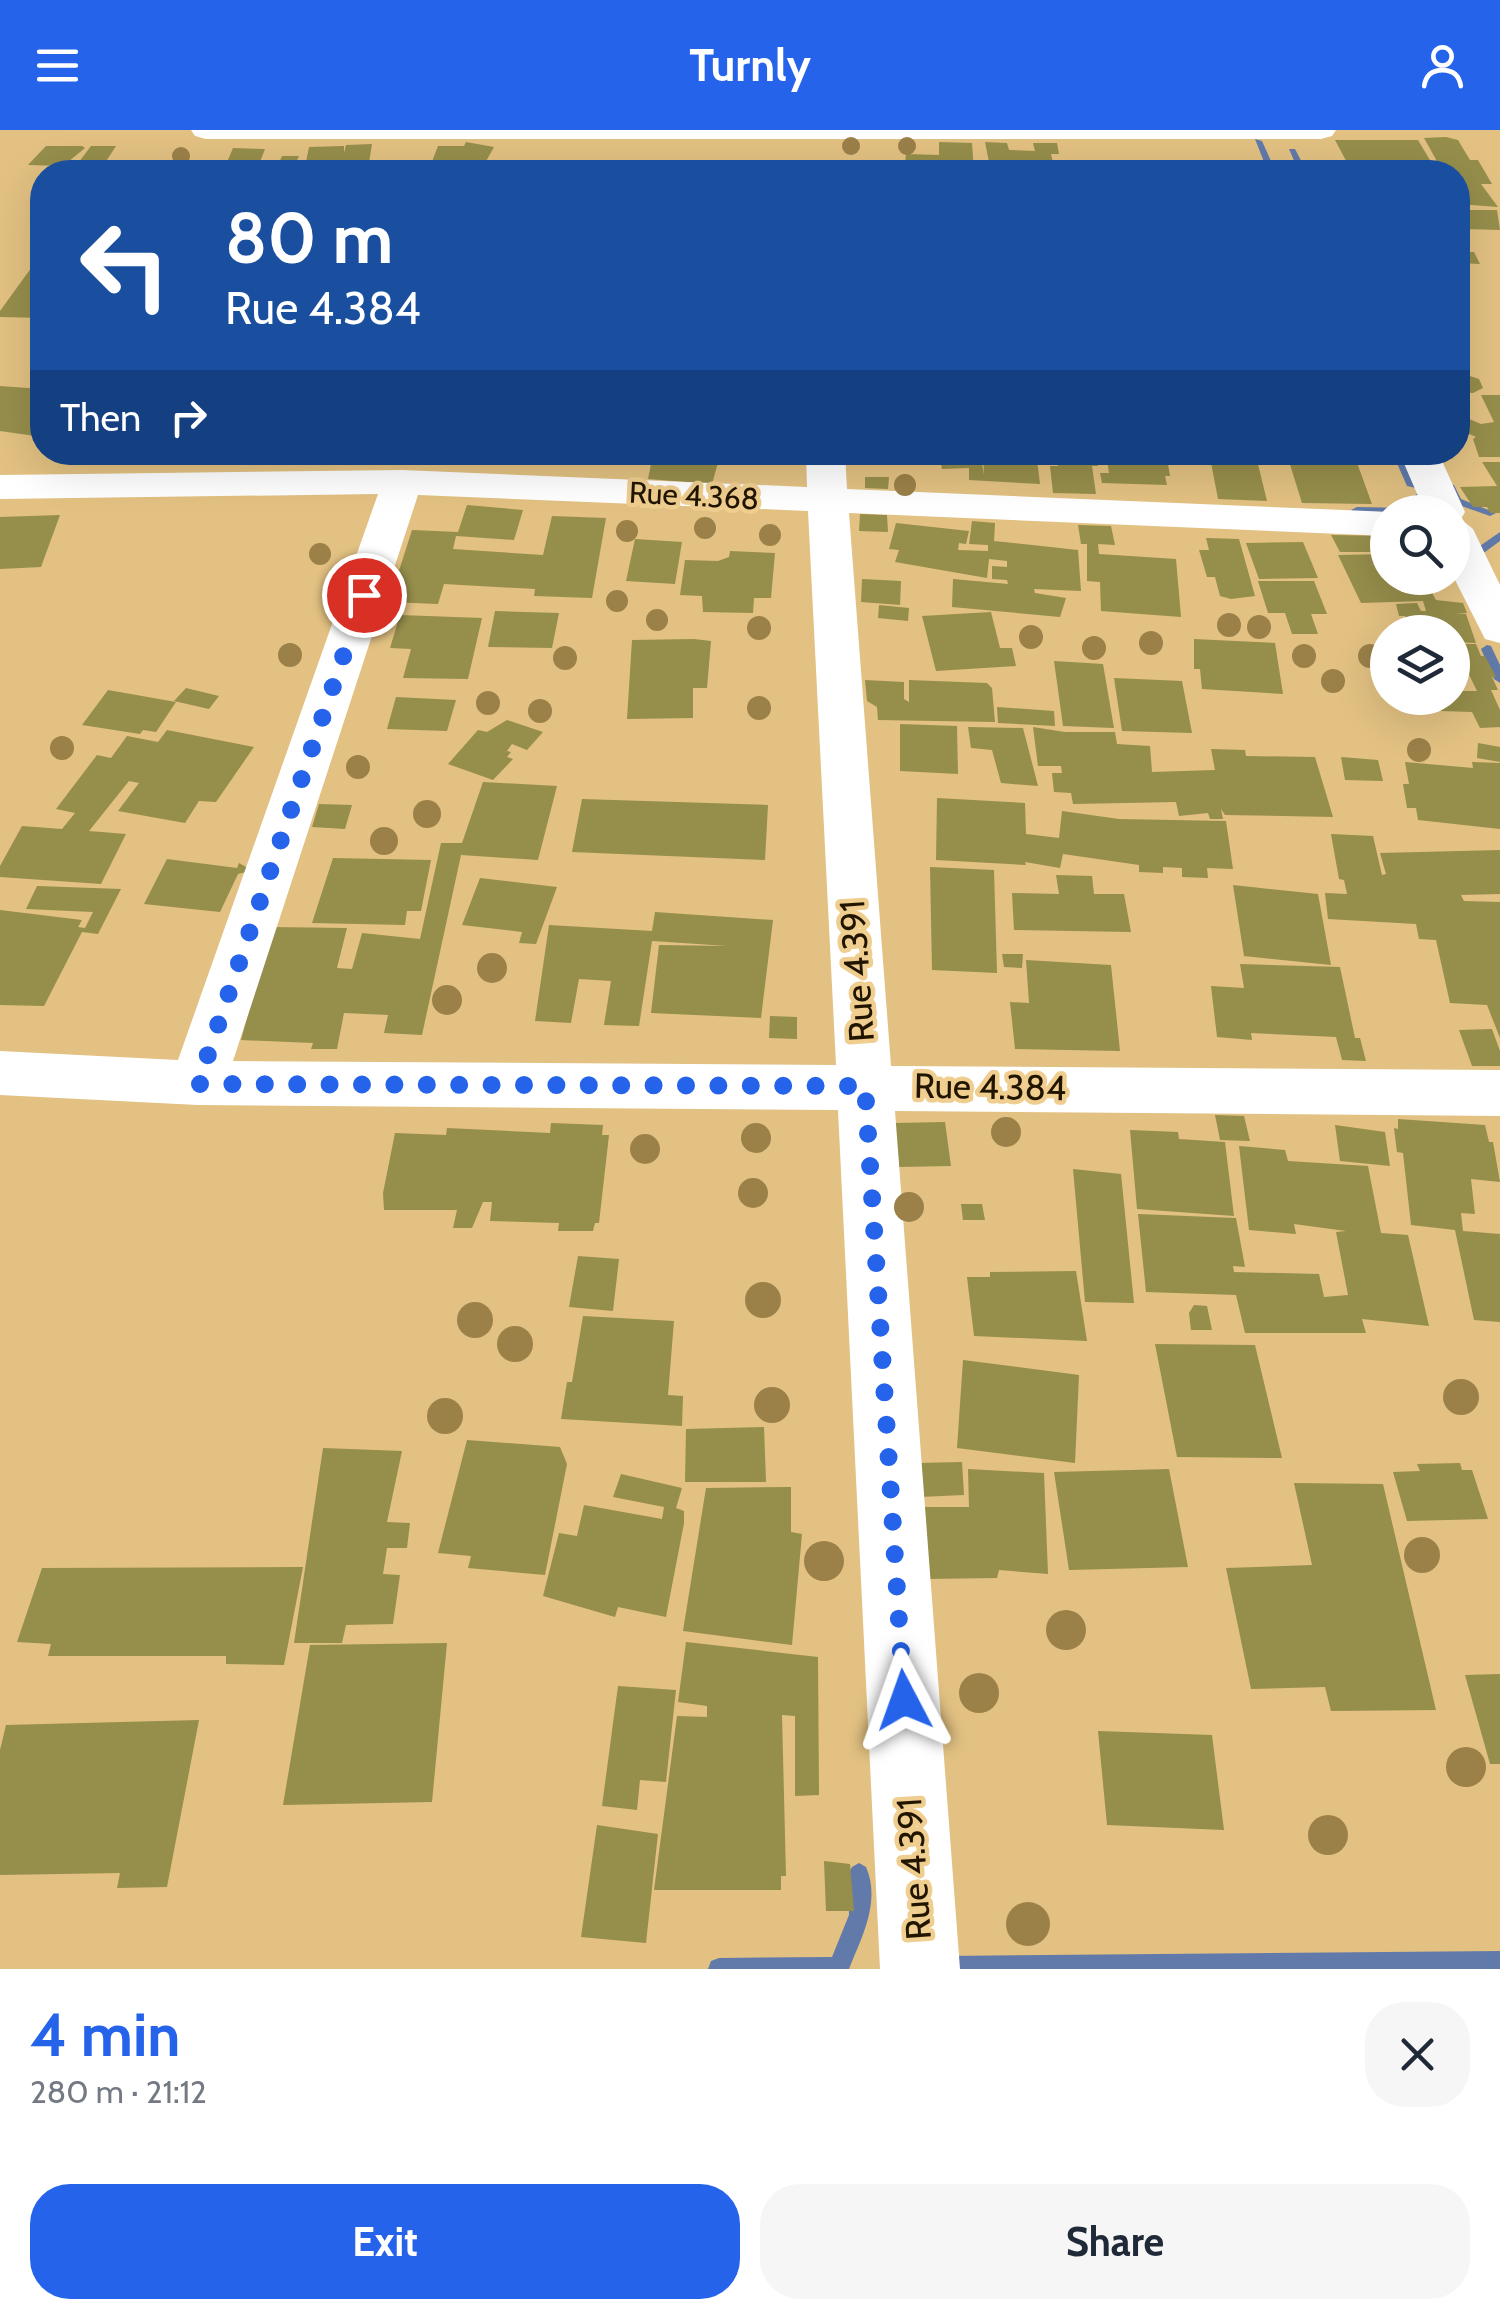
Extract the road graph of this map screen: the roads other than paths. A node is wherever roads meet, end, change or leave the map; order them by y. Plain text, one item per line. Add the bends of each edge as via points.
1 (206, 130) edge
2 (384, 130) edge
3 (1321, 130) edge
4 (812, 140) edge
5 (1277, 140) edge
6 (1424, 465) edge
7 (826, 477) edge
8 (402, 482) junction
9 (0, 487) edge
10 (1437, 495) edge
11 (1370, 522) edge
12 (1500, 526) edge
13 (1470, 527) edge
14 (1470, 566) edge
15 (1500, 629) edge
16 (0, 1073) edge
17 (198, 1084) junction
18 (865, 1086) junction
19 (1500, 1093) edge
20 (920, 1969) edge

1 - 2 street
2 - 4 street
3 - 5 street
4 - 5 street
6 - 10 street
7 - 8 street, Rue 4.368
7 - 11 street, Rue 4.368
7 - 18 street, Rue 4.391
8 - 9 street, Rue 4.368
8 - 17 street
12 - 13 street
14 - 15 street
16 - 17 street, Rue 4.384
17 - 18 street, Rue 4.384
18 - 19 street, Rue 4.384
18 - 20 street, Rue 4.391

